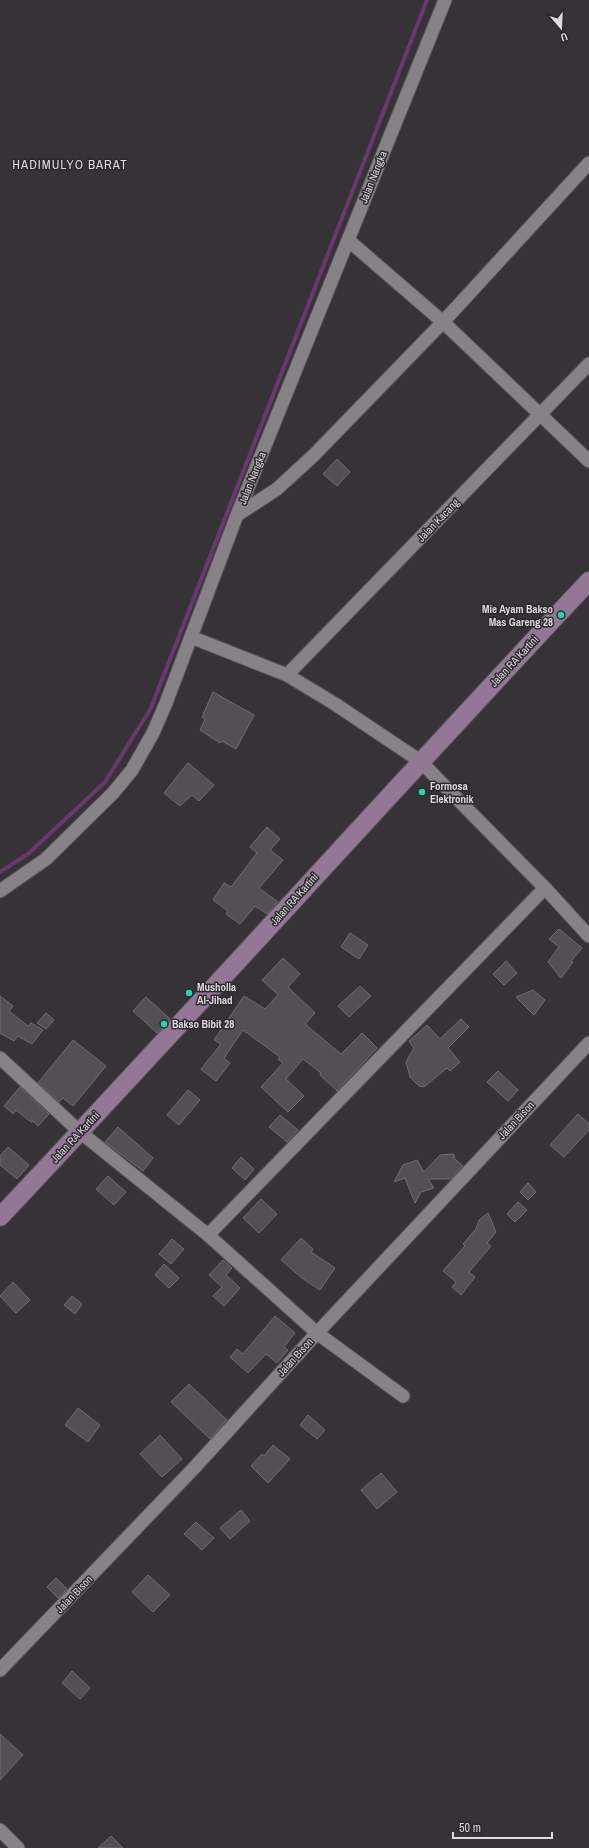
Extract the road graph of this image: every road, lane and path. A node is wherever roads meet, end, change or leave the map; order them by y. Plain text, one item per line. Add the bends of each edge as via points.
1 (445, 0) edge
2 (589, 163) edge
3 (348, 240) junction
4 (443, 322) junction
5 (589, 364) edge
6 (541, 414) junction
7 (589, 461) edge
8 (237, 515) junction
9 (589, 581) edge
10 (191, 636) junction
11 (287, 675) junction
12 (420, 761) junction
13 (545, 888) junction
14 (0, 891) edge
15 (589, 936) edge
16 (589, 1043) edge
17 (0, 1058) edge
18 (80, 1132) junction
19 (0, 1217) edge
20 (208, 1234) junction
21 (317, 1333) junction
22 (403, 1396) dead end
23 (0, 1670) edge
24 (0, 1830) edge
25 (18, 1848) edge

1 - 3 street, Jalan Nangka
2 - 4 street, Jalan Nangka
3 - 4 street
3 - 8 street, Jalan Nangka
4 - 6 street
4 - 8 street, Jalan Nangka via 277,489
5 - 6 street, Jalan Kacang
6 - 7 street
6 - 11 street, Jalan Kacang
8 - 10 street
9 - 12 main road, Jalan RA Kartini
10 - 11 street
10 - 14 street via 153,733 132,770 113,793 46,859
11 - 12 street
12 - 13 street
12 - 18 main road, Jalan RA Kartini
13 - 15 street
13 - 20 street
16 - 21 street, Jalan Bison
17 - 18 street
18 - 19 main road, Jalan RA Kartini
18 - 20 street
20 - 21 street
21 - 22 street
21 - 23 street, Jalan Bison via 195,1467
24 - 25 street

